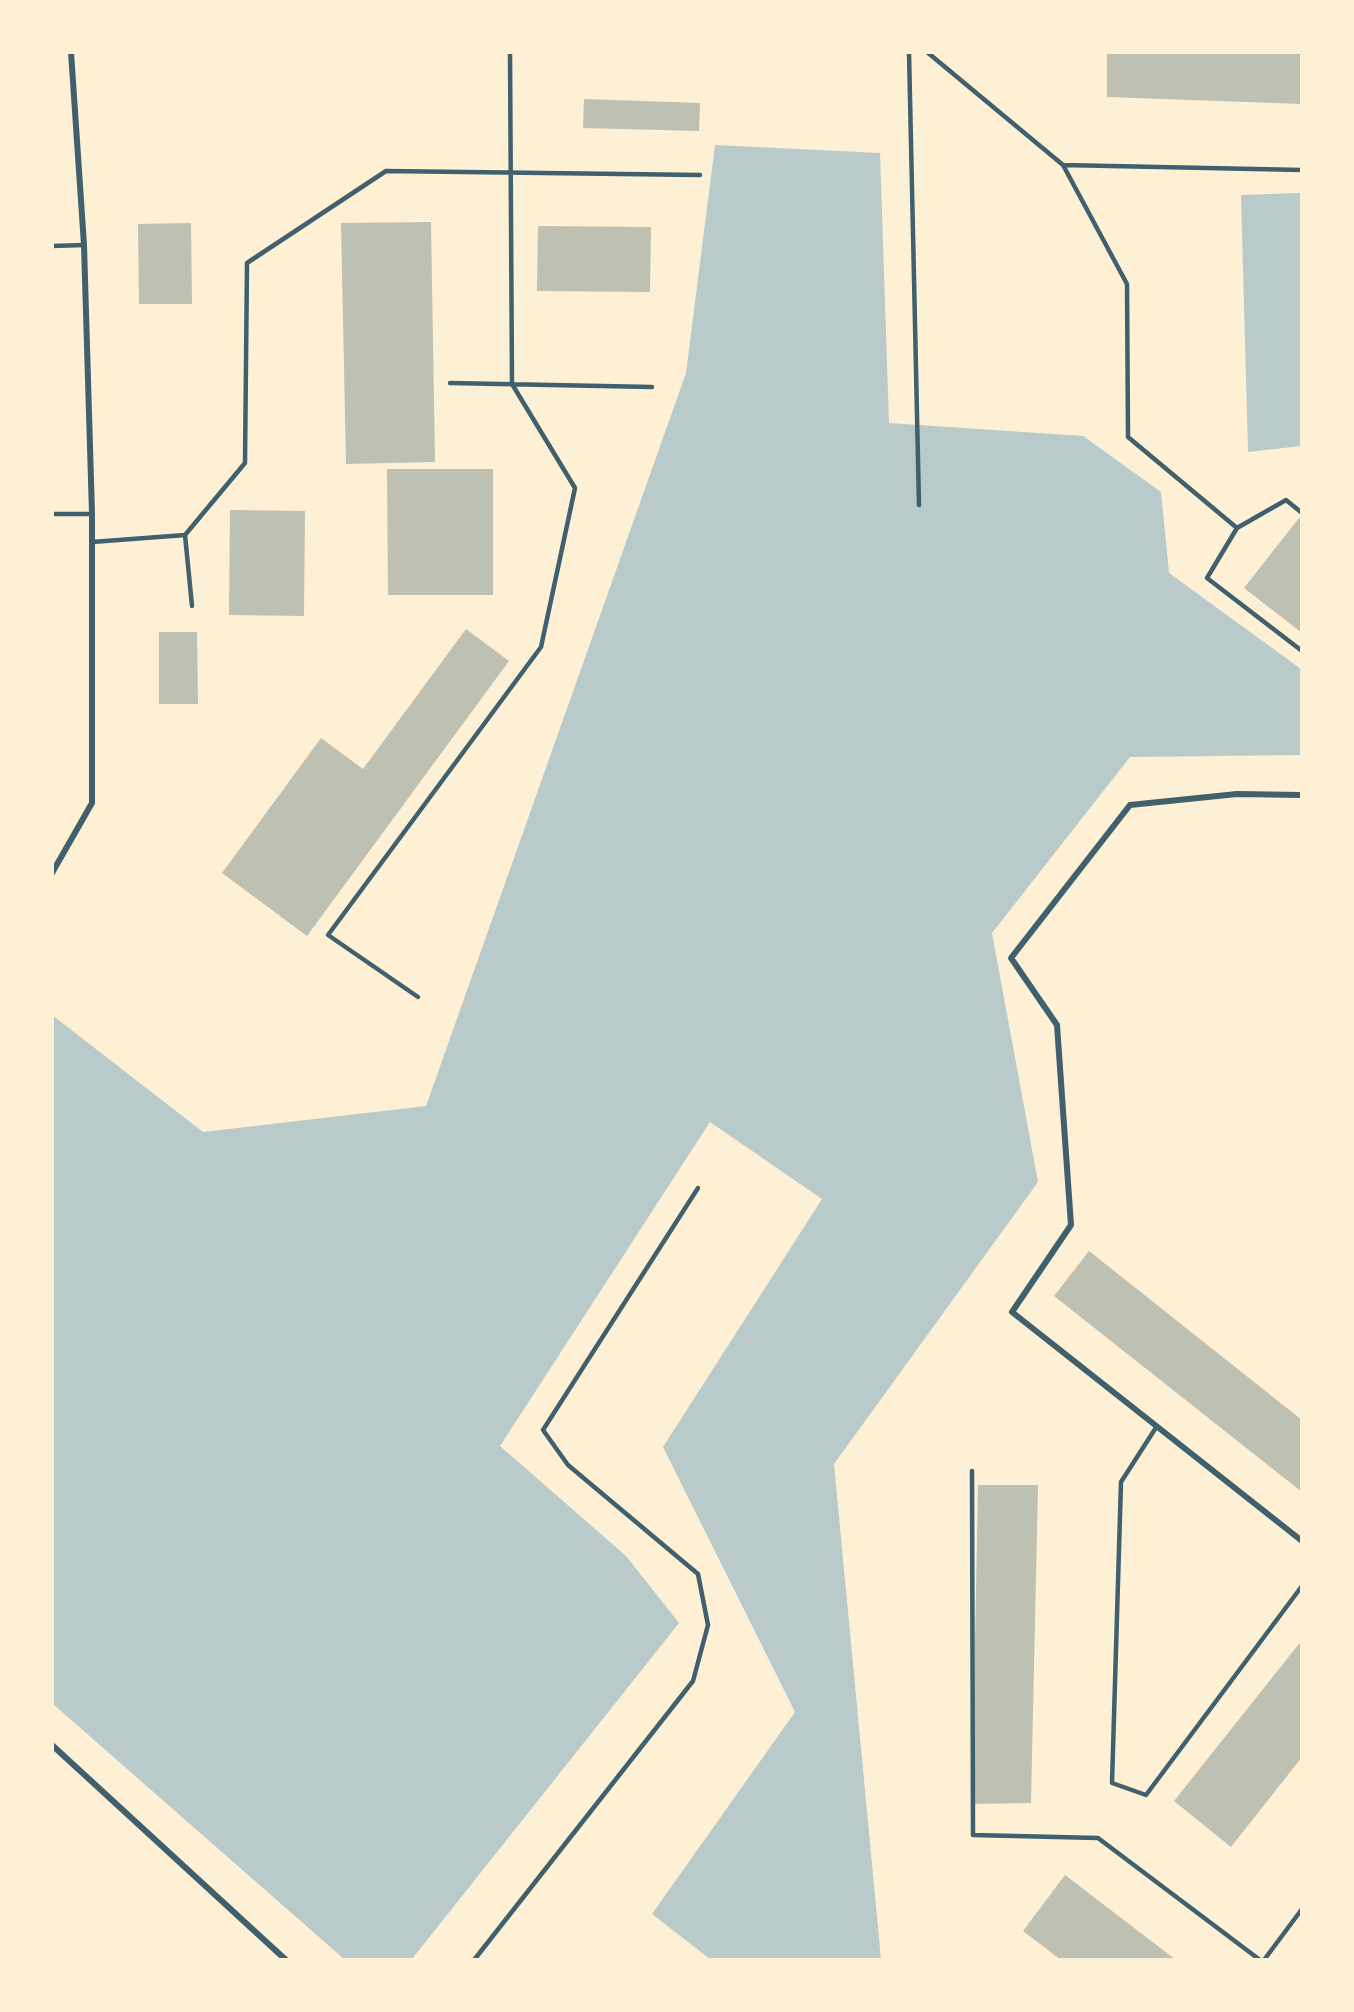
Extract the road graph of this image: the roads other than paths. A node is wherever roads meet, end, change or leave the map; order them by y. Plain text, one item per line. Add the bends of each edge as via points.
1 (70, 52) edge
2 (510, 52) edge
3 (909, 52) edge
4 (927, 52) edge
5 (1063, 165) junction
6 (1302, 170) edge
7 (511, 171) junction
8 (700, 175) dead end
9 (84, 245) junction
10 (52, 246) edge
11 (450, 383) dead end
12 (512, 384) junction
13 (652, 387) dead end
14 (918, 506) dead end
15 (1302, 513) edge
16 (52, 514) edge
17 (92, 514) junction
18 (1237, 528) junction
19 (185, 535) junction
20 (91, 542) junction
21 (192, 606) dead end
22 (1302, 651) edge
23 (1302, 795) edge
24 (52, 873) edge
25 (418, 997) dead end
26 (698, 1188) dead end
27 (1157, 1426) junction
28 (972, 1472) dead end
29 (1302, 1541) edge
30 (1302, 1586) edge
31 (52, 1745) edge
32 (1302, 1909) edge
33 (286, 1959) edge
34 (474, 1959) edge
35 (1262, 1959) edge

1 - 9 street
2 - 7 lane
3 - 14 lane
4 - 5 lane
5 - 6 lane
5 - 18 lane via 1127,284 1128,437
7 - 8 lane
7 - 12 lane
7 - 19 lane via 386,171 247,263 245,463
9 - 10 lane
9 - 17 street
11 - 12 lane
12 - 13 lane
12 - 25 lane via 575,488 541,647 328,935
15 - 18 lane via 1286,500
16 - 17 lane
17 - 20 street
18 - 22 lane via 1207,578
19 - 20 lane
19 - 21 lane
20 - 24 street via 92,803
23 - 27 street via 1237,794 1130,805 1011,958 1057,1025 1071,1225 1012,1312
26 - 34 lane via 543,1430 568,1466 698,1574 708,1625 693,1681
27 - 29 street
27 - 30 lane via 1120,1482 1112,1783 1146,1795
28 - 35 lane via 974,1835 1098,1838
31 - 33 street
32 - 35 lane

